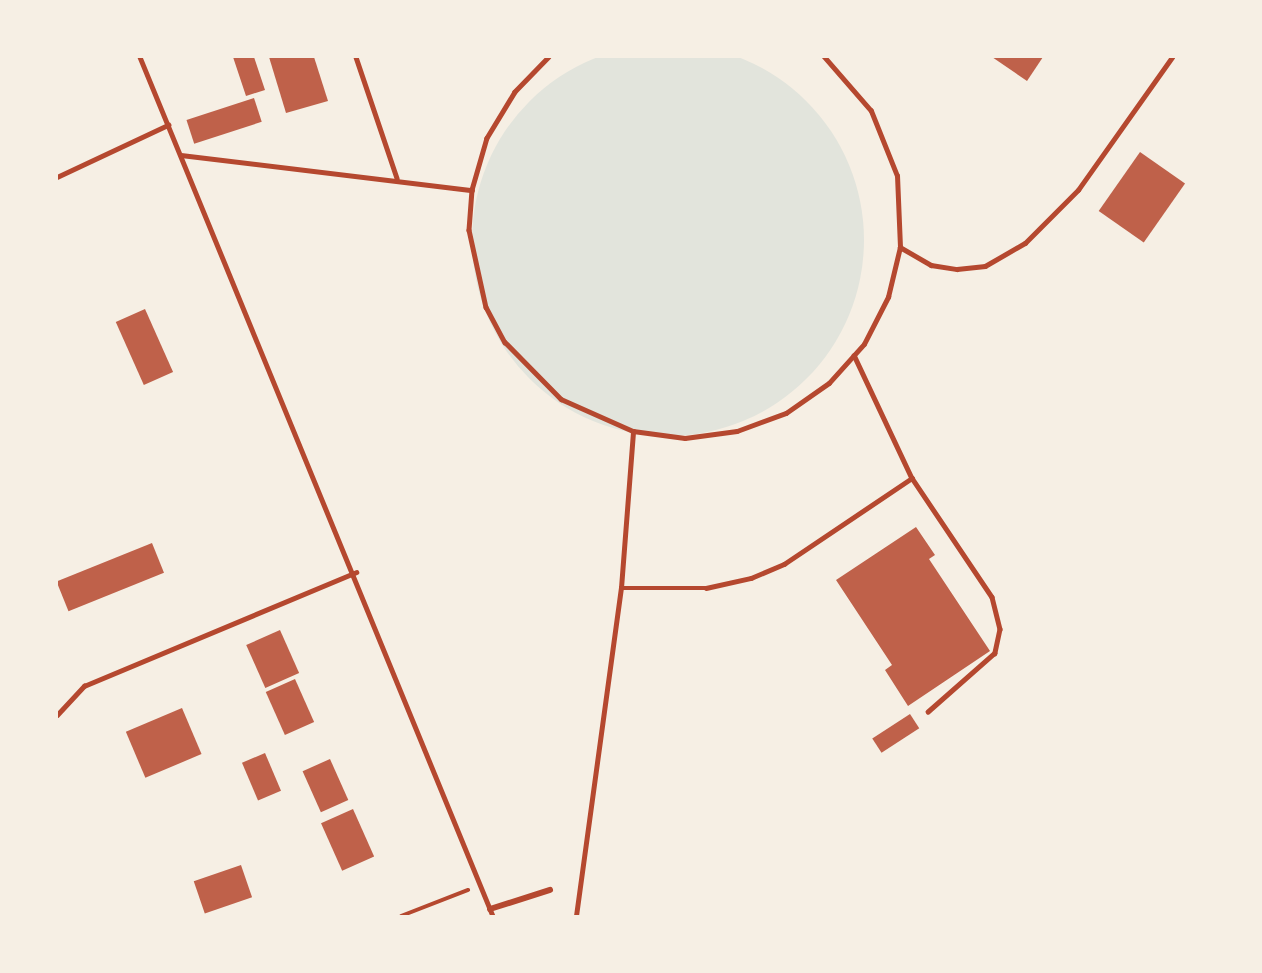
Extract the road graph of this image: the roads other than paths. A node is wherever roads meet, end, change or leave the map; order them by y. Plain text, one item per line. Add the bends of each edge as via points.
1 (140, 57) edge
2 (356, 57) edge
3 (549, 57) edge
4 (824, 57) edge
5 (1172, 57) edge
6 (168, 125) junction
7 (181, 155) junction
8 (57, 177) edge
9 (397, 178) junction
10 (472, 190) junction
11 (900, 247) junction
12 (854, 355) junction
13 (633, 431) junction
14 (912, 478) junction
15 (356, 572) junction
16 (621, 588) junction
17 (928, 712) dead end
18 (57, 715) edge
19 (550, 890) dead end
20 (490, 909) junction
21 (493, 916) edge
22 (576, 916) edge

1 - 6 lane
2 - 9 lane
3 - 10 lane via 514,92 487,138
4 - 11 lane via 850,82 887,142 902,211
5 - 11 lane via 1078,190 1025,243 985,266 957,269 931,266
6 - 7 lane
6 - 8 lane
7 - 9 lane
7 - 15 lane
9 - 10 lane
10 - 13 lane via 474,269 505,342 561,399
11 - 12 lane via 888,297
12 - 13 lane via 829,383 786,413 737,431 685,438
12 - 14 lane
13 - 16 lane
14 - 16 lane via 784,564 751,578 706,588
14 - 17 lane via 992,597 1000,629 995,653
15 - 18 lane via 84,686
15 - 20 lane
16 - 22 lane
19 - 20 street
20 - 21 lane

